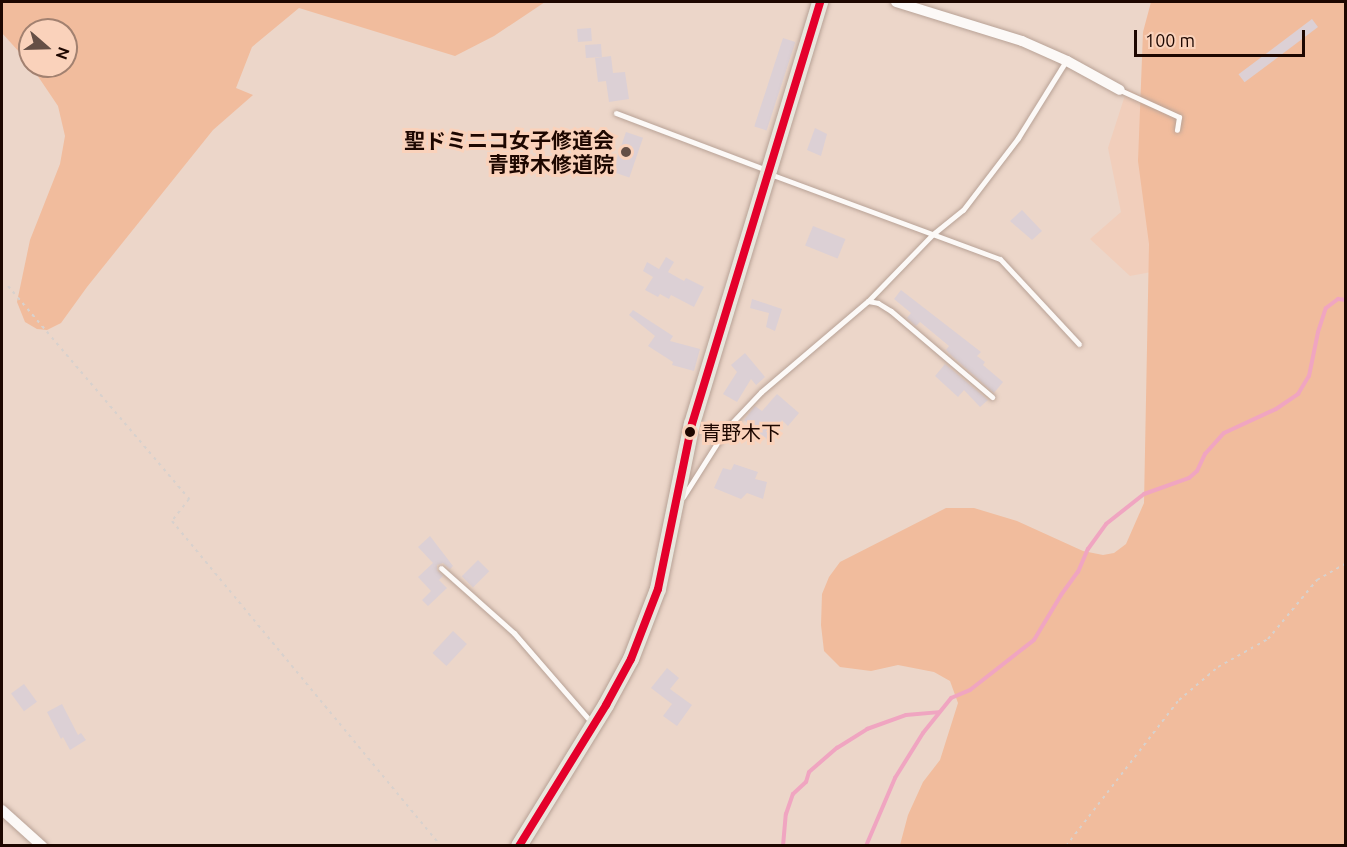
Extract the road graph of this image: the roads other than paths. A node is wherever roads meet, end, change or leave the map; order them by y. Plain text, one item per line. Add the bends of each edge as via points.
1 (820, 2) edge
2 (896, 2) edge
3 (1067, 61) junction
4 (1120, 90) joint
5 (616, 113) dead end
6 (1177, 130) dead end
7 (768, 171) junction
8 (933, 234) junction
9 (868, 301) junction
10 (1079, 344) dead end
11 (992, 397) dead end
12 (674, 509) junction
13 (441, 568) dead end
14 (594, 725) junction
15 (2, 810) edge
16 (42, 846) edge
17 (519, 846) edge

1 - 7 main road
2 - 3 street via 1022,41
3 - 4 street
3 - 8 lane via 984,183 963,210
4 - 6 lane via 1179,117
5 - 7 lane
7 - 8 lane
7 - 12 main road via 692,424
8 - 9 lane
8 - 10 lane via 1000,259
9 - 11 lane via 891,311
9 - 12 lane via 761,392 726,429
12 - 14 main road via 658,589 643,630
13 - 14 lane via 514,633
14 - 17 main road
15 - 16 street

